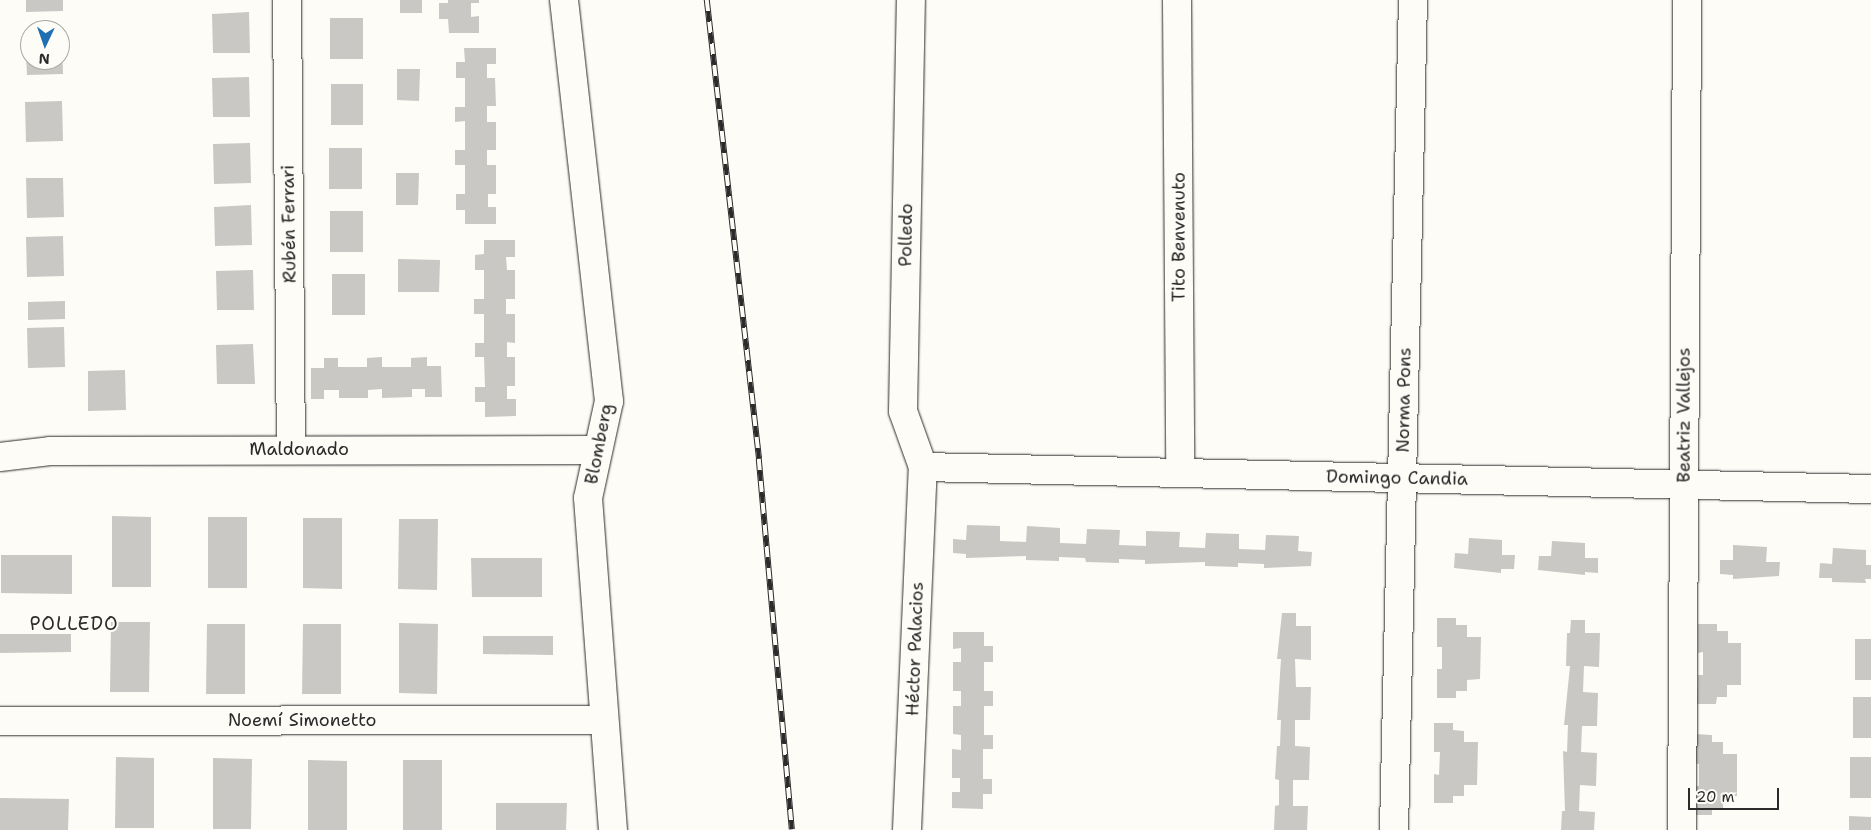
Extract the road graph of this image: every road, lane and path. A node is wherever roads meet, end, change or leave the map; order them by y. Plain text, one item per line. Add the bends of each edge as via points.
1 (287, 0) edge
2 (564, 0) edge
3 (912, 0) edge
4 (1177, 0) edge
5 (1413, 0) edge
6 (1687, 0) edge
7 (291, 449) junction
8 (598, 450) junction
9 (0, 457) edge
10 (923, 467) junction
11 (1180, 473) junction
12 (1402, 478) junction
13 (1684, 485) junction
14 (1871, 489) edge
15 (0, 720) edge
16 (603, 720) junction
17 (613, 830) edge
18 (907, 830) edge
19 (1394, 830) edge
20 (1682, 830) edge

1 - 7 street, Rubén Ferrari
2 - 8 street, Blomberg via 609,401
3 - 10 street, Polledo via 903,411
4 - 11 street, Tito Benvenuto
5 - 12 street, Norma Pons
6 - 13 street, Beatriz Vallejos
7 - 8 street, Maldonado
7 - 9 street, Maldonado via 50,451
8 - 16 street, Blomberg via 588,498
10 - 11 street, Domingo Candia
10 - 18 street, Héctor Palacios
11 - 12 street, Domingo Candia
12 - 13 street, Domingo Candia
12 - 19 street, Norma Pons
13 - 14 street, Domingo Candia
13 - 20 street, Beatriz Vallejos
15 - 16 street, Noemí Simonetto
16 - 17 street, Blomberg

